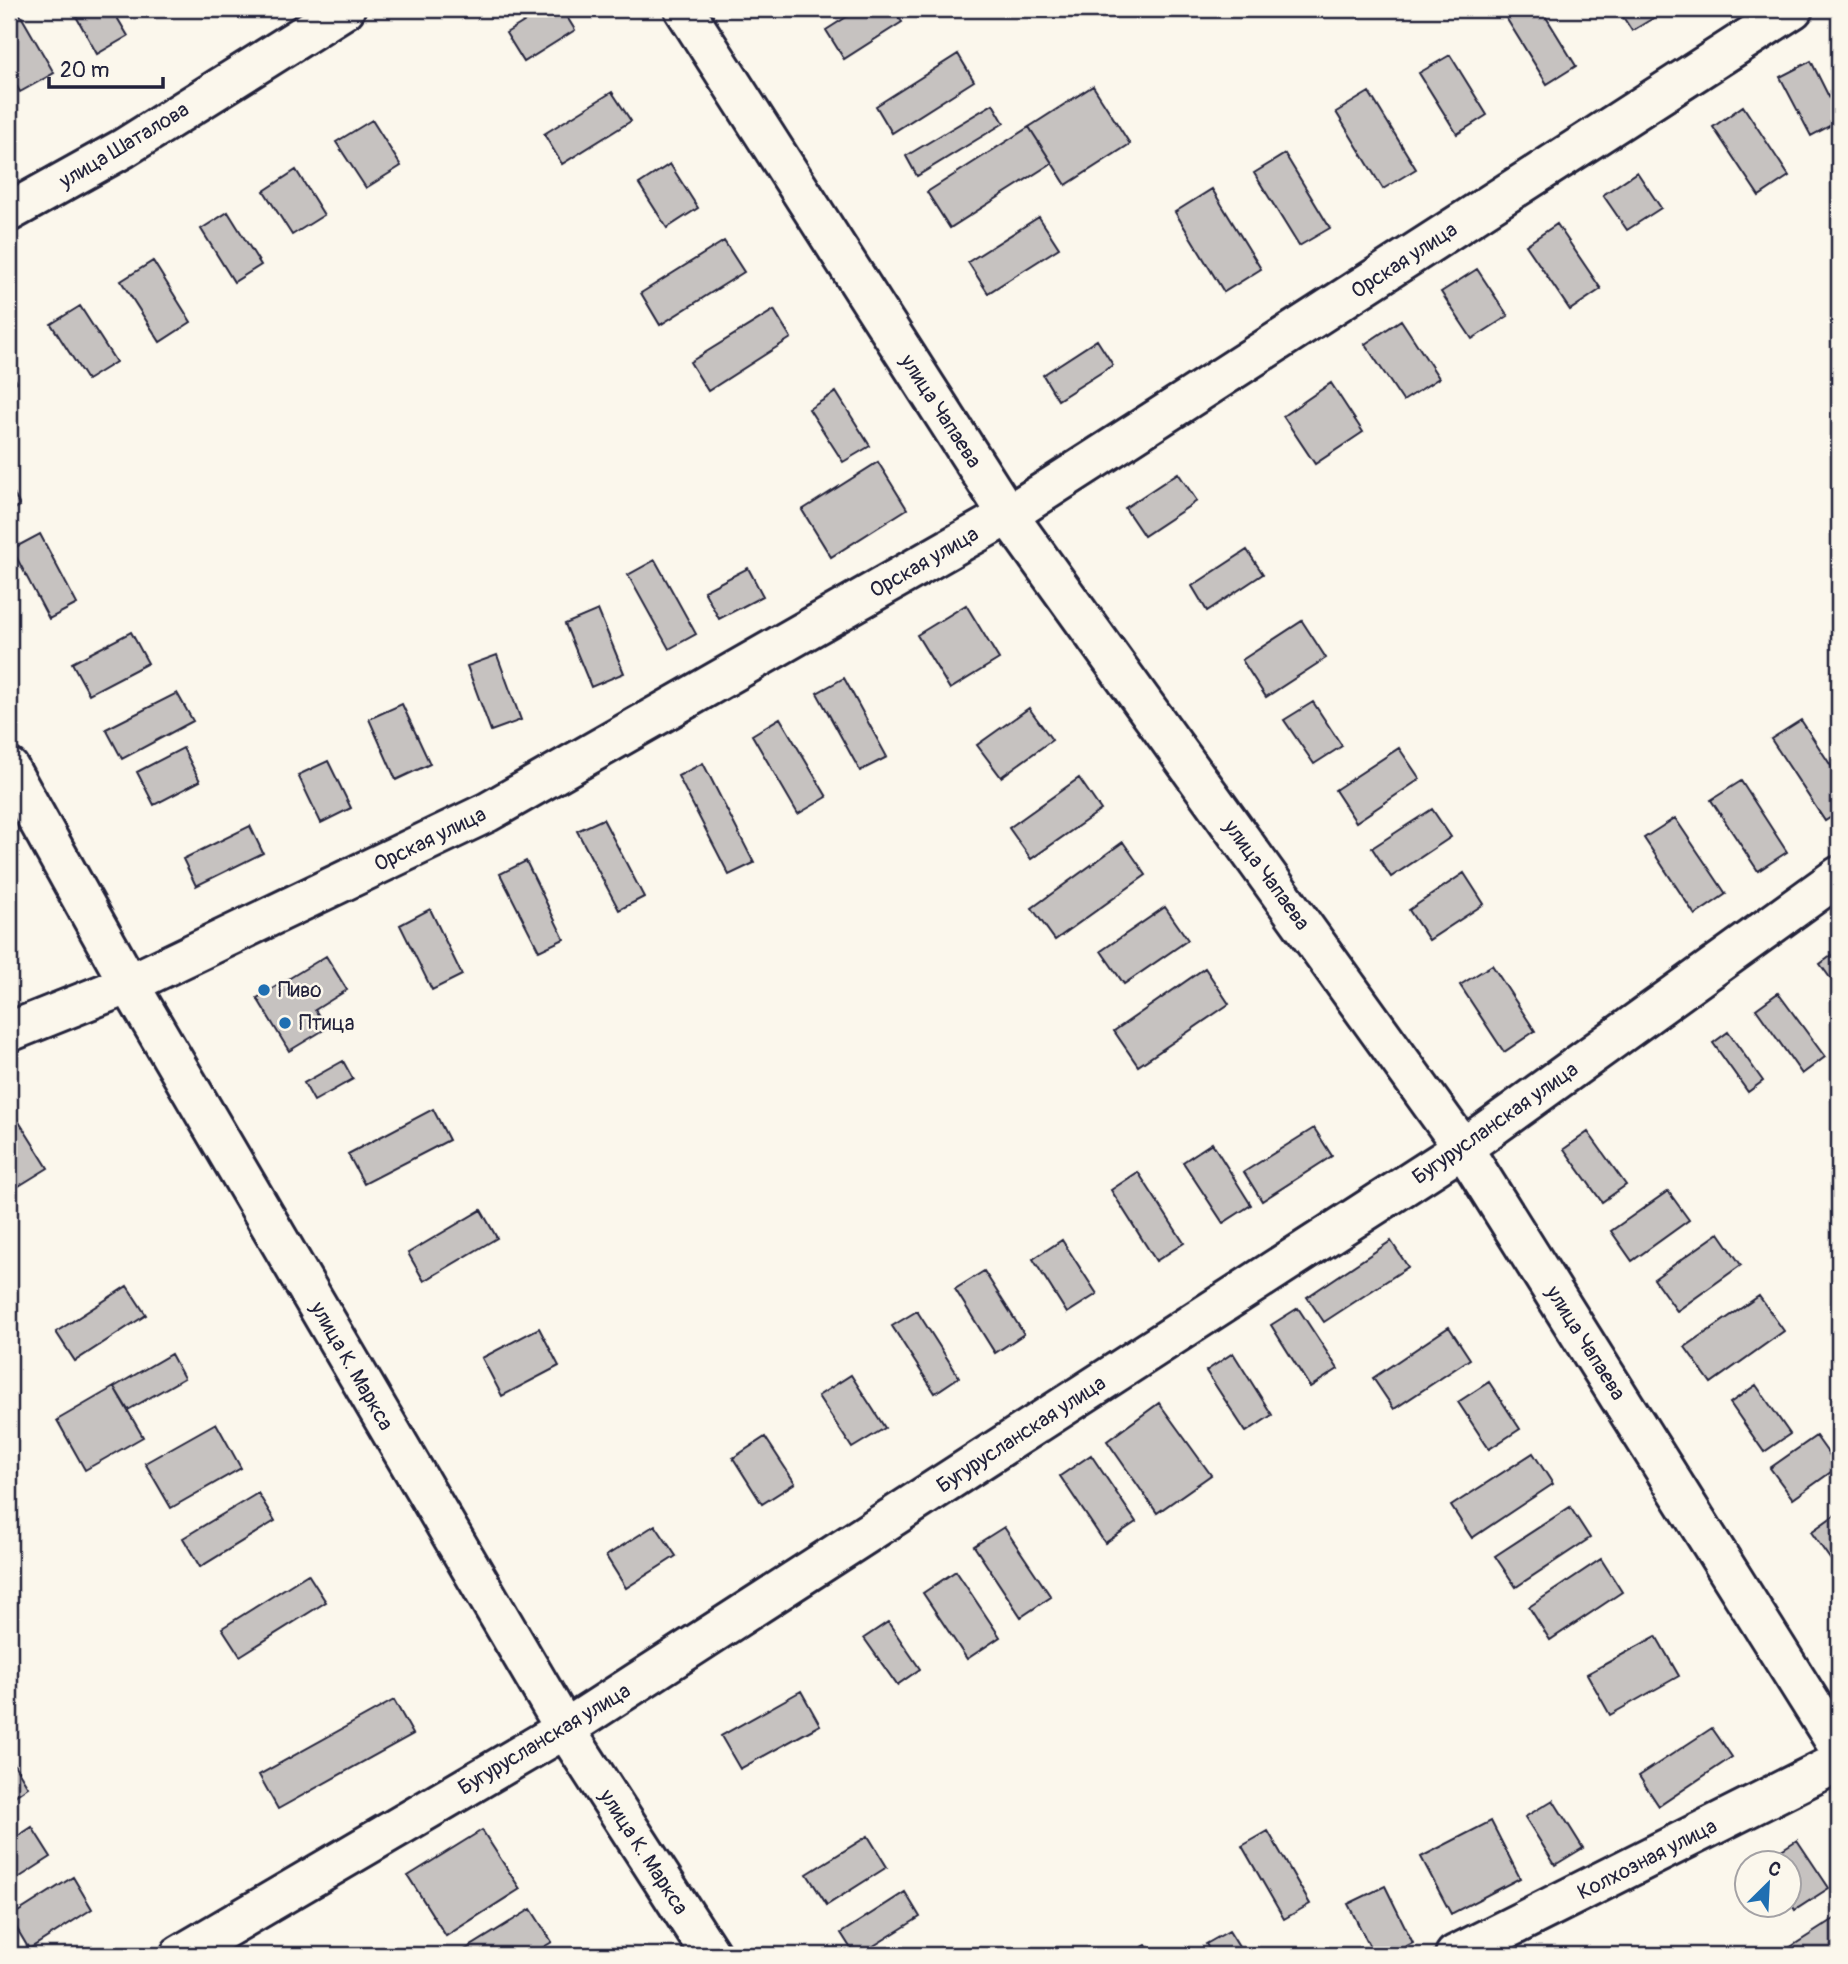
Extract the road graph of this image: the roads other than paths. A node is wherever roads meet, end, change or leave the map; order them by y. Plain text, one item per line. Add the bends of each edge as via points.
1 (345, 9) edge
2 (684, 9) edge
3 (1793, 9) edge
4 (9, 212) edge
5 (1008, 515) junction
6 (9, 768) edge
7 (1839, 876) edge
8 (128, 984) junction
9 (9, 1032) edge
10 (1463, 1148) junction
11 (565, 1729) junction
12 (1839, 1748) edge
13 (1839, 1762) edge
14 (180, 1955) edge
15 (711, 1955) edge
16 (1455, 1955) edge

1 - 4 street, улица Шаталова via 124,148
2 - 5 street, улица Чапаева
3 - 5 street, Орская улица
5 - 8 street, Орская улица via 488,811
5 - 10 street, улица Чапаева
6 - 8 street, улица К. Маркса
7 - 10 street, Бугурусланская улица
8 - 9 street, Орская улица
8 - 11 street, улица К. Маркса
10 - 11 street, Бугурусланская улица
10 - 12 street, улица Чапаева
11 - 14 street, Бугурусланская улица
11 - 15 street, улица К. Маркса
13 - 16 street, Колхозная улица

